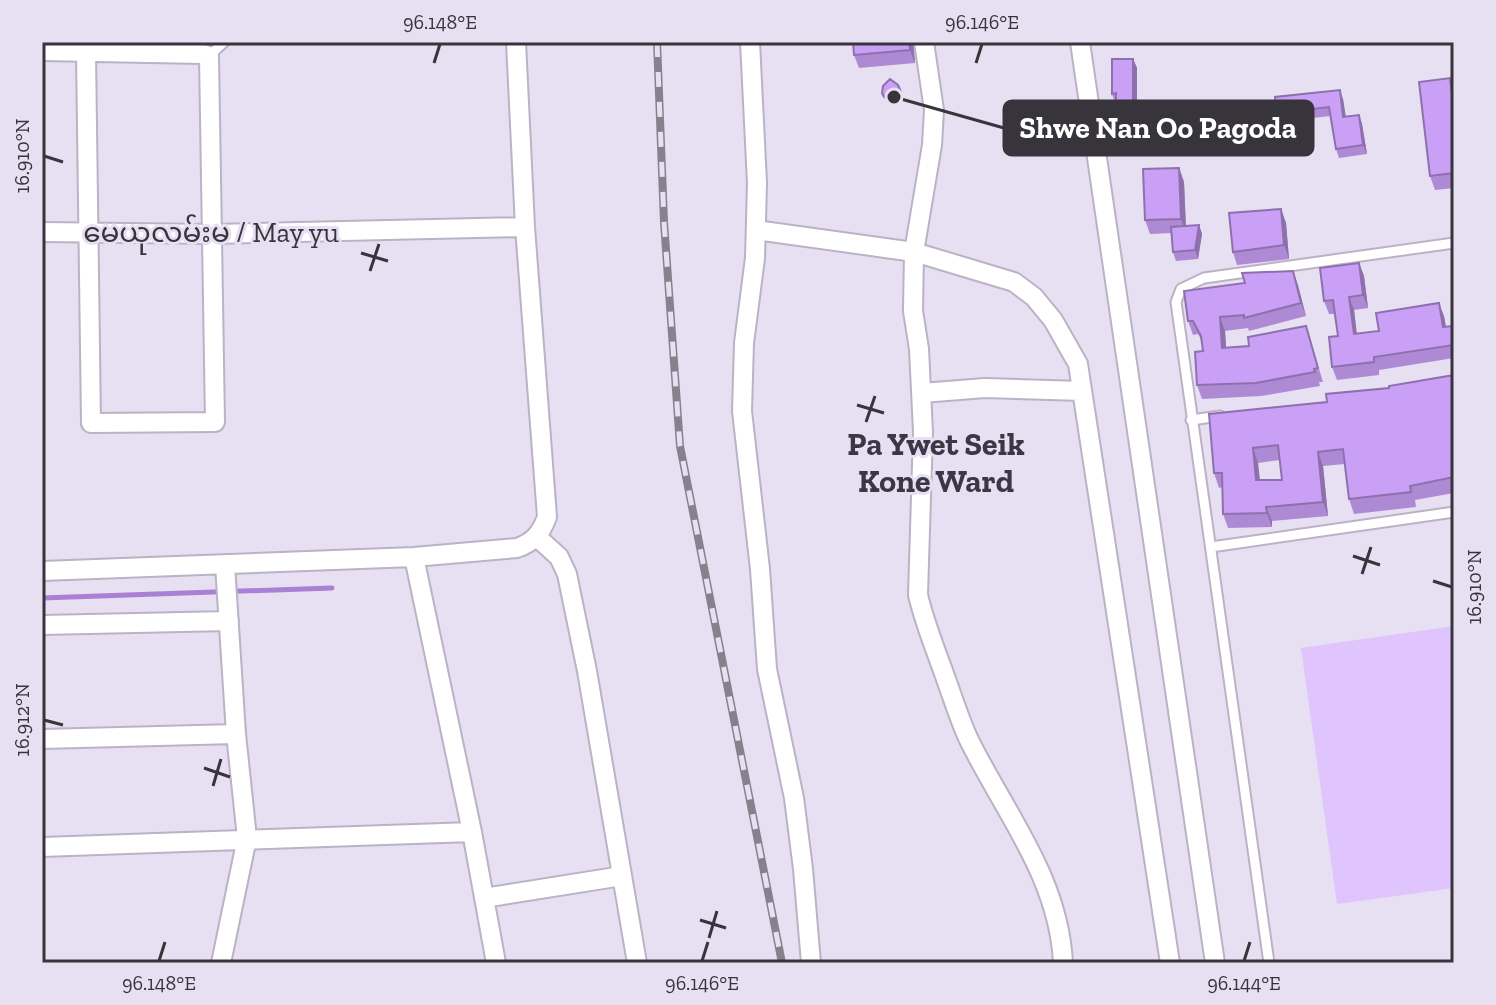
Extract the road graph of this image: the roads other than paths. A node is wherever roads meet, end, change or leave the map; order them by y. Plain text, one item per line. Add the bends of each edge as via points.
1 (224, 42) edge
2 (516, 42) edge
3 (750, 42) edge
4 (924, 42) edge
5 (1080, 42) edge
6 (42, 51) edge
7 (86, 52) junction
8 (209, 56) junction
9 (525, 227) junction
10 (756, 230) junction
11 (42, 232) edge
12 (89, 234) junction
13 (213, 234) junction
14 (1454, 243) edge
15 (914, 252) junction
16 (1082, 391) junction
17 (922, 393) junction
18 (1238, 413) edge
19 (1191, 420) junction
20 (1454, 512) edge
21 (537, 537) junction
22 (1211, 547) junction
23 (414, 557) junction
24 (225, 568) junction
25 (42, 571) edge
26 (228, 612) junction
27 (42, 625) edge
28 (236, 734) junction
29 (42, 739) edge
30 (472, 832) junction
31 (247, 838) junction
32 (42, 847) edge
33 (622, 876) junction
34 (484, 898) junction
35 (221, 963) edge
36 (496, 963) edge
37 (637, 963) edge
38 (811, 963) edge
39 (1063, 963) edge
40 (1170, 963) edge
41 (1215, 963) edge
42 (1269, 963) edge

1 - 8 lane
2 - 9 street
3 - 10 street
4 - 15 street via 934,110
5 - 41 street
6 - 7 street
7 - 8 street
7 - 12 street
8 - 13 street
9 - 13 street, မေယုလမ်းမ / May yu
9 - 21 street via 547,517
10 - 15 street
10 - 38 street via 742,411 767,669 794,798
11 - 12 street, မေယုလမ်းမ / May yu
12 - 13 street, မေယုလမ်းမ / May yu
12 - 13 street via 91,423 215,422
14 - 19 lane via 1204,278 1181,289 1176,302
15 - 16 street via 1024,289 1067,341
15 - 17 street via 913,311
16 - 17 street via 985,388
16 - 40 street
17 - 39 street via 918,595 924,622 968,737 1037,863 1062,938
18 - 19 lane
19 - 22 lane
20 - 22 lane
21 - 23 street via 517,548
21 - 33 street via 559,557 567,574
22 - 42 lane
23 - 24 street
23 - 30 street
24 - 25 street
24 - 26 street
26 - 27 street
26 - 28 street
28 - 29 street
28 - 31 street
30 - 31 street
30 - 34 street
31 - 32 street
31 - 35 street
33 - 34 street
33 - 37 street
34 - 36 street

